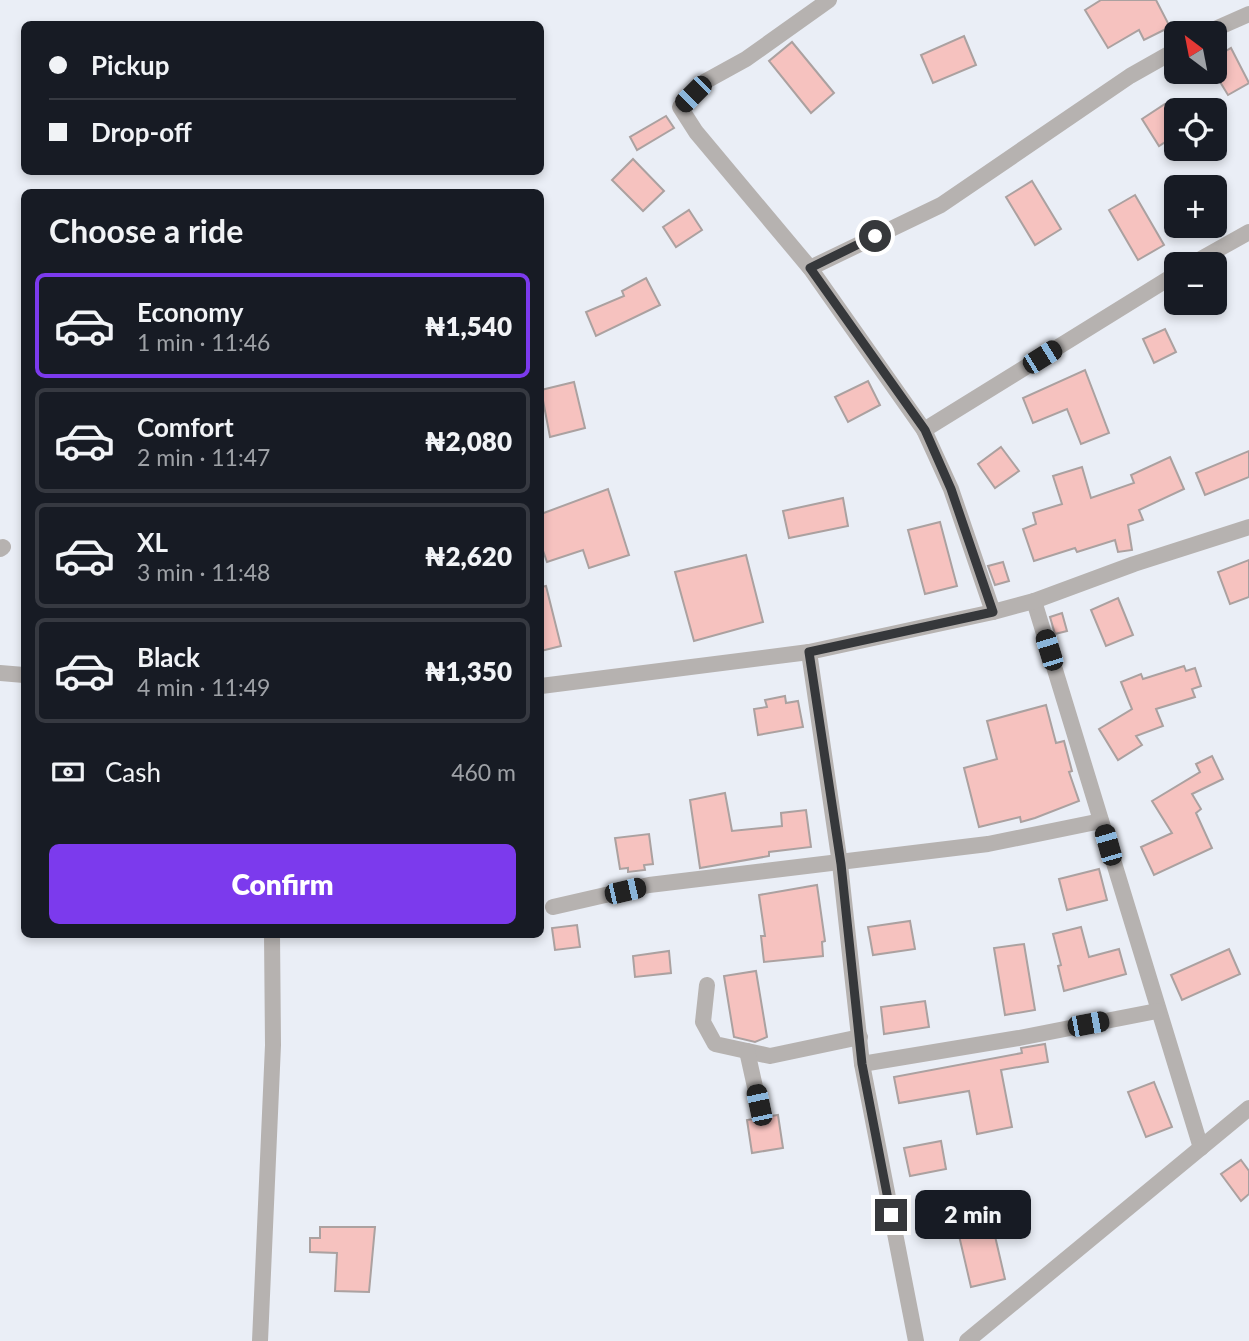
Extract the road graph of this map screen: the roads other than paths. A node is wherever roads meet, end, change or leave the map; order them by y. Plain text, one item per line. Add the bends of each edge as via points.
1 (829, 0) edge
2 (1249, 14) edge
3 (1227, 24) edge
4 (1164, 57) edge
5 (1249, 232) edge
6 (1213, 252) edge
7 (810, 268) junction
8 (1164, 281) edge
9 (925, 430) junction
10 (1249, 527) edge
11 (1034, 601) junction
12 (993, 612) junction
13 (809, 652) junction
14 (0, 673) edge
15 (21, 675) edge
16 (544, 686) edge
17 (1101, 821) junction
18 (841, 864) junction
19 (553, 907) dead end
20 (272, 938) edge
21 (707, 985) dead end
22 (1157, 1011) junction
23 (860, 1037) junction
24 (747, 1051) junction
25 (862, 1064) junction
26 (759, 1105) dead end
27 (1249, 1108) edge
28 (1201, 1148) junction
29 (260, 1341) edge
30 (916, 1341) edge
31 (967, 1341) edge

1 - 7 street via 746,59 706,81 680,107
2 - 3 street
4 - 7 street via 941,205
5 - 6 street
7 - 9 street
8 - 9 street
9 - 12 street via 951,489
10 - 11 street
11 - 12 street
11 - 17 street
12 - 13 street
13 - 16 street
13 - 18 street
14 - 15 street
17 - 18 street via 988,844
17 - 22 street
18 - 19 street via 649,885
18 - 23 street
20 - 29 street via 273,1045
21 - 24 street via 703,1022 715,1044
22 - 25 street
22 - 28 street
23 - 24 street via 770,1056
23 - 25 street
24 - 26 street
25 - 30 street
27 - 28 street
28 - 31 street

